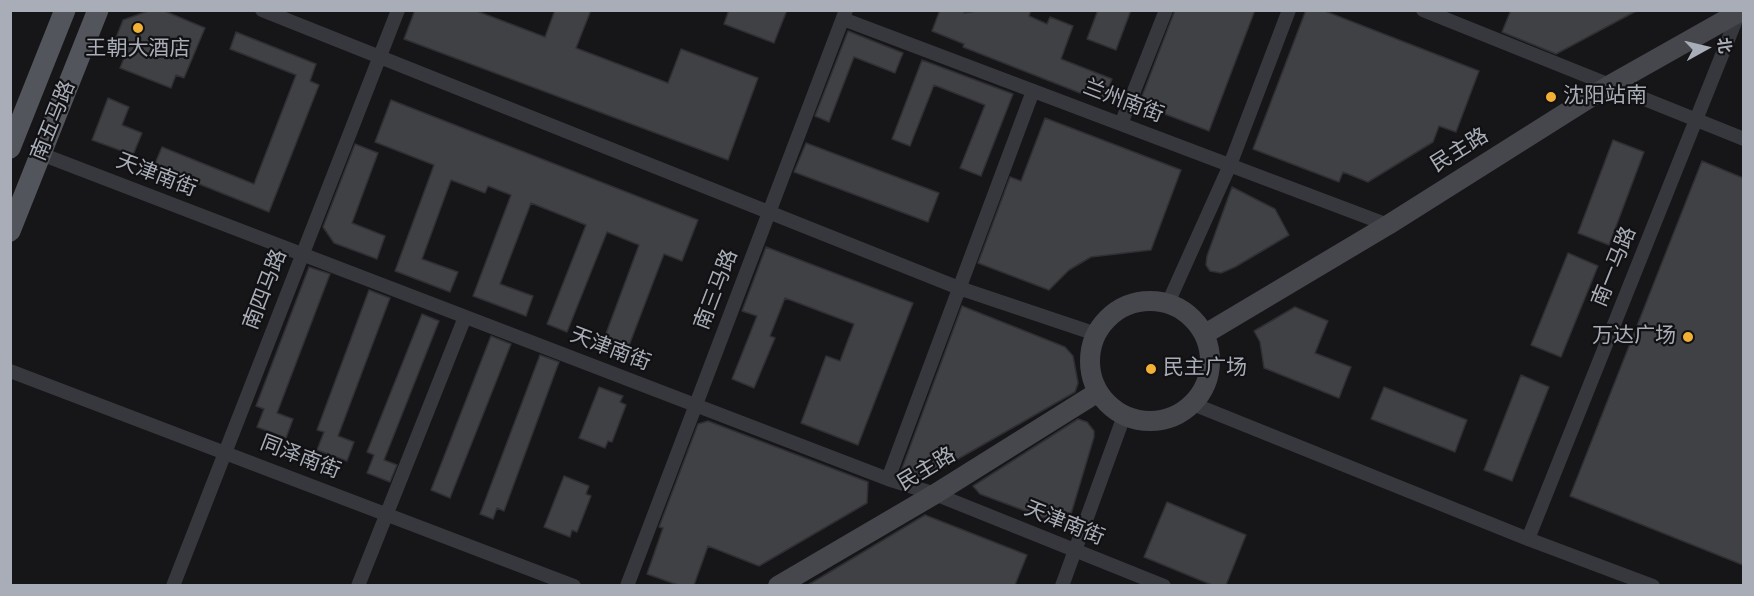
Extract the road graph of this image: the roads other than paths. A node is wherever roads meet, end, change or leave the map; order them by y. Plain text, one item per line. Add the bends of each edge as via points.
1 (65, 10) edge
2 (98, 10) edge
3 (262, 10) edge
4 (398, 10) edge
5 (1166, 10) edge
6 (1290, 10) edge
7 (1423, 10) edge
8 (1740, 11) edge
9 (844, 15) edge
10 (380, 57) junction
11 (1610, 85) junction
12 (1033, 91) junction
13 (1696, 120) junction
14 (1122, 124) junction
15 (1743, 139) edge
16 (10, 148) edge
17 (41, 154) junction
18 (1230, 165) junction
19 (769, 212) junction
20 (1389, 225) junction
21 (10, 231) edge
22 (303, 254) junction
23 (959, 288) junction
24 (1168, 303) junction
25 (465, 317) junction
26 (1096, 334) junction
27 (1205, 334) junction
28 (10, 371) edge
29 (1098, 392) junction
30 (1193, 404) junction
31 (695, 405) junction
32 (1124, 416) junction
33 (225, 453) junction
34 (888, 479) junction
35 (935, 494) junction
36 (387, 514) junction
37 (1528, 539) junction
38 (1075, 551) junction
39 (173, 585) edge
40 (358, 585) edge
41 (574, 585) edge
42 (627, 585) edge
43 (778, 585) edge
44 (1062, 585) edge
45 (1164, 585) edge
46 (1653, 585) edge

1 - 16 main road, 南五马路
2 - 17 main road, 南五马路
3 - 10 street
4 - 10 street, 南四马路
5 - 14 street
6 - 18 street
7 - 11 street
8 - 11 street, 民主路
8 - 13 street, 南一马路
9 - 12 street, 兰州南街
9 - 19 street, 南三马路
10 - 19 street
10 - 22 street, 南四马路
11 - 13 street
11 - 20 street, 民主路
12 - 14 street, 兰州南街
12 - 23 street
13 - 15 street
13 - 37 street, 南一马路
14 - 18 street, 兰州南街
17 - 21 main road, 南五马路
17 - 22 street, 天津南街
18 - 20 street, 兰州南街
18 - 24 street
19 - 23 street
19 - 31 street, 南三马路
20 - 27 street, 民主路
22 - 25 street, 天津南街
22 - 33 street, 南四马路
23 - 26 street
23 - 34 street
24 - 26 street via 1134,302 1119,309
24 - 27 street via 1183,310
25 - 31 street, 天津南街
25 - 36 street
26 - 29 street via 1090,354 1091,374
27 - 30 street via 1210,371
28 - 33 street, 同泽南街
29 - 32 street
29 - 35 street, 民主路
30 - 32 street via 1160,421
30 - 37 street
31 - 34 street, 天津南街
31 - 42 street, 南三马路
32 - 38 street
33 - 36 street, 同泽南街
33 - 39 street, 南四马路
34 - 35 street, 天津南街
35 - 38 street, 天津南街
35 - 43 street, 民主路
36 - 40 street
36 - 41 street, 同泽南街
37 - 46 street
38 - 44 street
38 - 45 street, 天津南街

